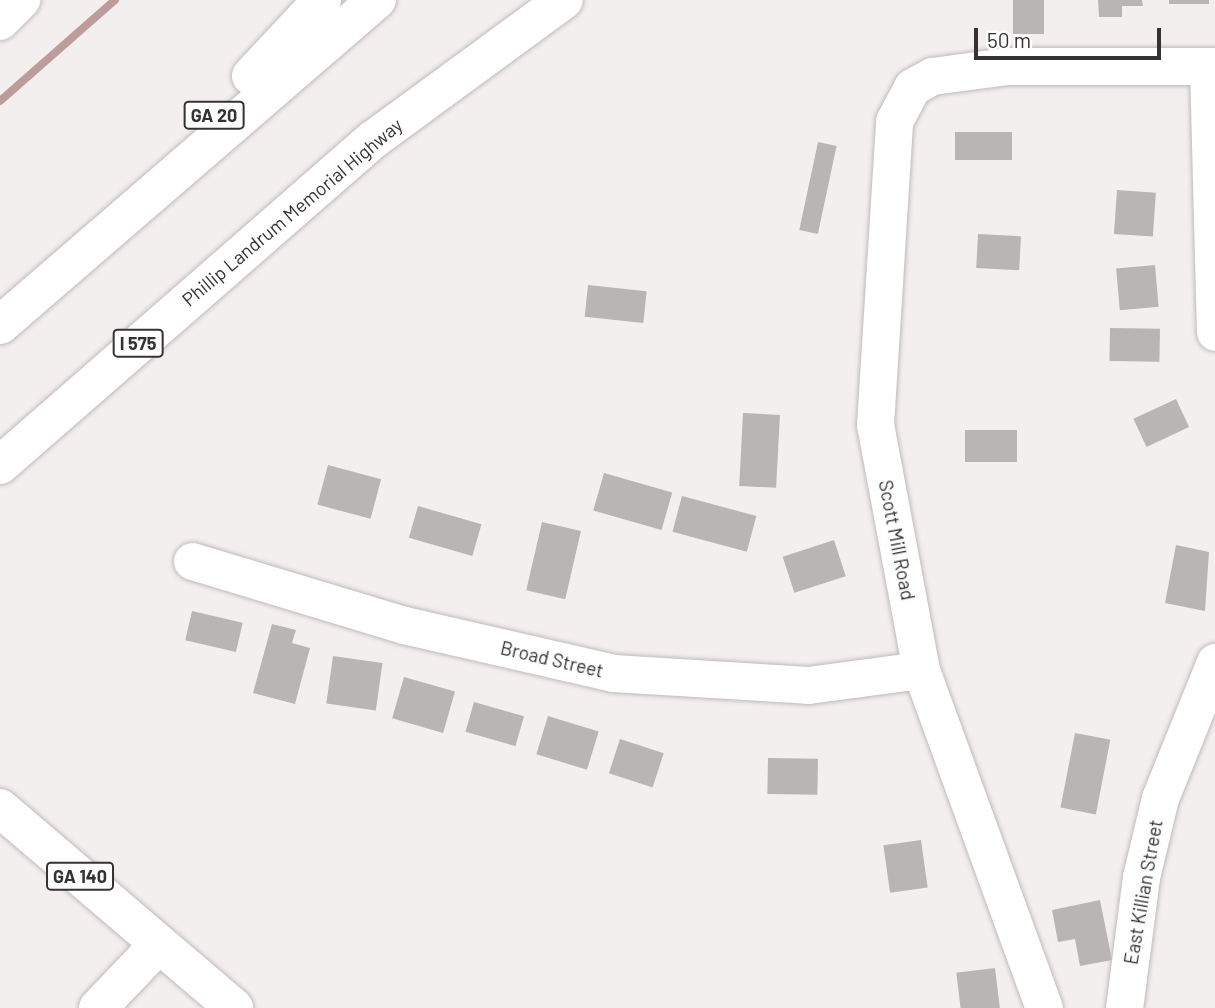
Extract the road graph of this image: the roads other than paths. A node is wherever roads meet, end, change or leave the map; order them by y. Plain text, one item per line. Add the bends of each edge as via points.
1 (21, 0) edge
2 (322, 0) edge
3 (377, 0) edge
4 (564, 0) edge
5 (0, 21) edge
6 (1211, 66) edge
7 (106, 231) junction
8 (0, 325) edge
9 (1215, 332) edge
10 (0, 466) edge
11 (192, 561) dead end
12 (1215, 662) edge
13 (922, 670) junction
14 (0, 808) edge
15 (159, 944) junction
16 (98, 1008) edge
17 (234, 1008) edge
18 (1044, 1008) edge
19 (1124, 1008) edge

1 - 5 main road
2 - 7 main road, GA 20
3 - 7 main road
4 - 10 main road, Phillip Landrum Memorial Highway / I 575 via 355,156
6 - 9 street
6 - 13 street, Scott Mill Road via 1007,66 912,87 894,121 875,425
7 - 8 main road
11 - 13 street, Broad Street via 404,625 613,673 808,685
12 - 19 street, East Killian Street via 1160,798 1141,877
13 - 18 street, Scott Mill Road
14 - 15 main road, GA 140
15 - 16 main road
15 - 17 main road

